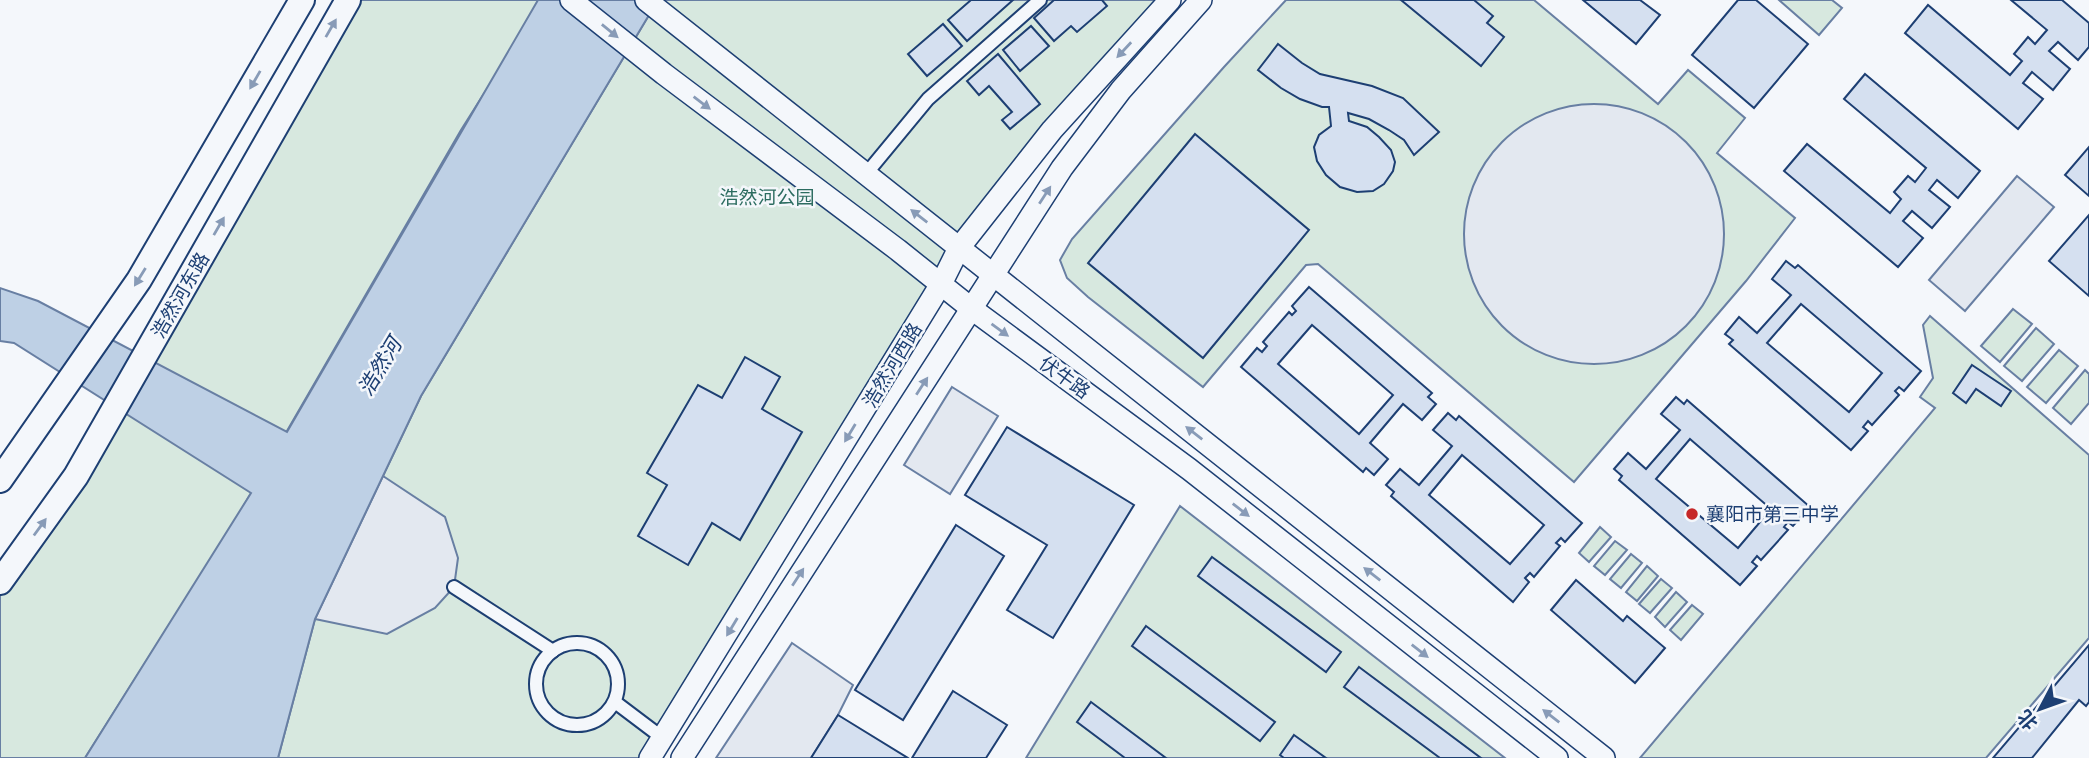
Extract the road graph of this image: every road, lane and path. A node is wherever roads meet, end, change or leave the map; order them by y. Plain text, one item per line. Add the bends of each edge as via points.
1 (302, 0) edge
2 (348, 0) edge
3 (571, 0) edge
4 (646, 0) edge
5 (1040, 0) edge
6 (1170, 0) edge
7 (1201, 0) edge
8 (866, 174) junction
9 (959, 248) junction
10 (993, 275) junction
11 (942, 284) junction
12 (972, 309) junction
13 (0, 480) edge
14 (0, 582) edge
15 (454, 587) dead end
16 (553, 651) junction
17 (615, 702) junction
18 (664, 739) junction
19 (650, 758) edge
20 (682, 758) edge
21 (1557, 758) edge
22 (1604, 758) edge

1 -> 13 main road via 139,280
14 -> 2 main road, 浩然河东路 via 76,477
3 -> 11 street, 伏牛路
4 - 8 street
5 - 8 street via 928,99
6 -> 9 street, 浩然河西路 via 1052,130
10 -> 7 street, 浩然河西路 via 1062,168 1121,90
9 -> 8 street
9 - 10 street
9 - 11 street, 浩然河西路
10 - 12 street, 浩然河西路
22 -> 10 street
11 - 12 street, 伏牛路
11 -> 18 street, 浩然河西路
20 -> 12 street, 浩然河西路
12 -> 21 street, 伏牛路 via 1189,469
15 - 16 street
16 - 17 street via 579,643 604,653 618,676
16 - 17 street via 537,673 539,700 546,712 569,725 583,726 607,714
17 - 18 street
18 - 19 street, 浩然河西路

